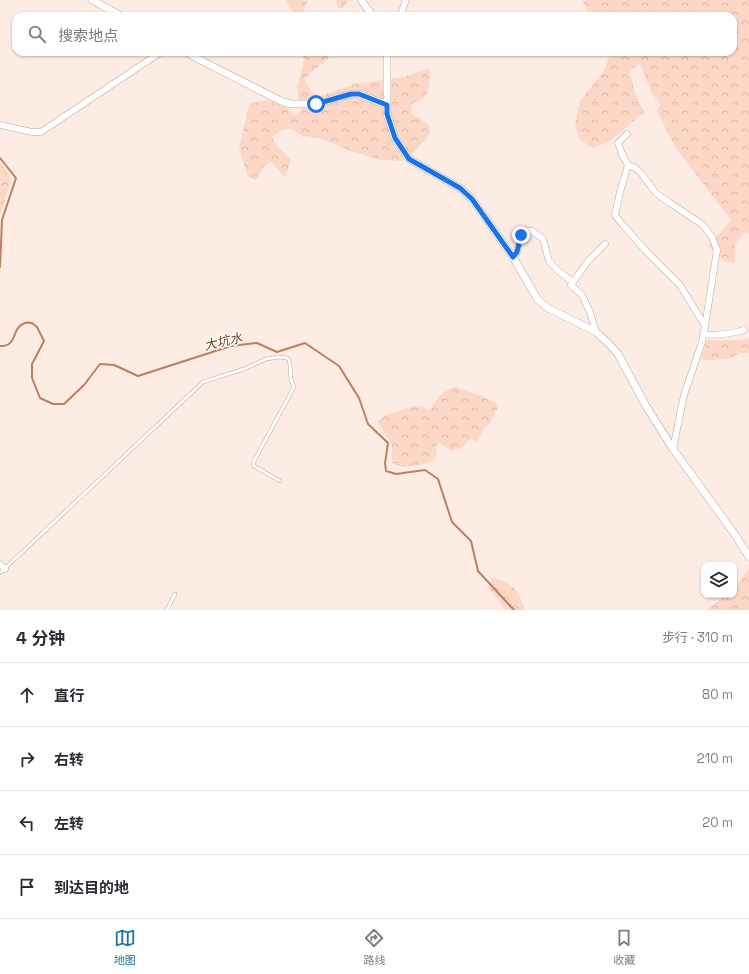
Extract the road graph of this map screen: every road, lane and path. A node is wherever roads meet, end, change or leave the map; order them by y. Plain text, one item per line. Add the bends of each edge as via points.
1 (361, 0) edge
2 (406, 0) edge
3 (97, 1) edge
4 (115, 12) edge
5 (370, 12) edge
6 (402, 12) edge
7 (155, 56) edge
8 (193, 56) edge
9 (388, 56) edge
10 (387, 105) junction
11 (0, 125) edge
12 (627, 134) dead end
13 (628, 165) junction
14 (606, 244) dead end
15 (513, 257) junction
16 (573, 282) junction
17 (705, 326) junction
18 (744, 330) dead end
19 (596, 332) junction
20 (703, 334) junction
21 (673, 449) junction
22 (280, 481) dead end
23 (749, 557) edge
24 (2, 569) edge
25 (175, 594) dead end
26 (167, 610) edge

1 - 5 street
2 - 6 street
3 - 4 street
7 - 11 street via 41,132
8 - 10 street via 283,102 316,104 359,94
9 - 10 street
10 - 15 street via 387,114 395,138 409,159 460,188 472,199
12 - 13 street via 618,143
13 - 17 street via 616,214 646,251 680,285
13 - 17 street via 641,173 656,193 703,225 712,237 717,250
14 - 16 street via 588,261
15 - 16 street via 517,252 521,235 526,230 532,231 543,239 549,261
15 - 19 street via 538,300 548,308
16 - 19 street via 571,285 582,295
17 - 20 street
18 - 20 street via 714,336
19 - 21 street via 618,354
20 - 21 street via 684,396
21 - 23 street
22 - 24 lane via 253,463 294,388 289,360 280,357 266,359 203,382
25 - 26 lane

